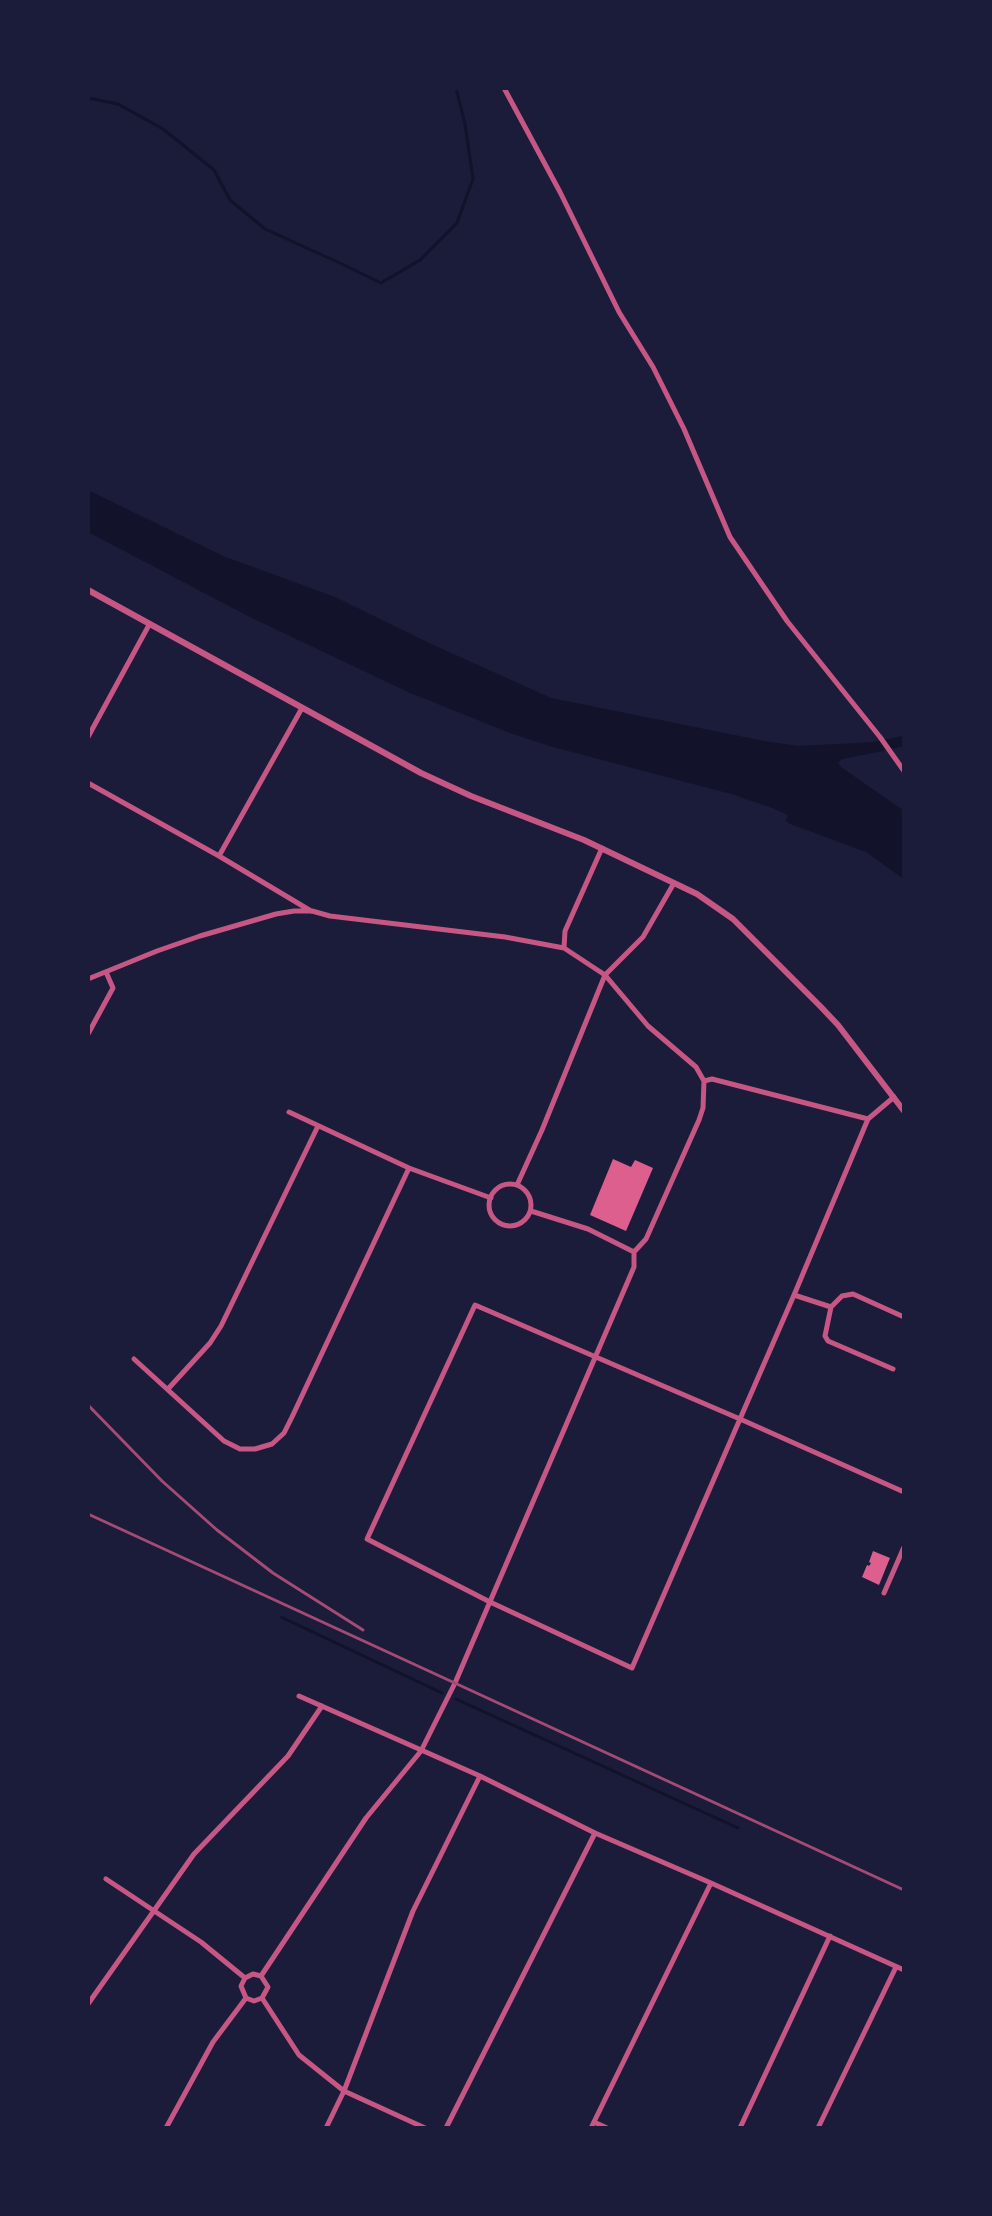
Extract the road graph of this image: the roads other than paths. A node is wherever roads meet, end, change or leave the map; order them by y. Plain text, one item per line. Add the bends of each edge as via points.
1 (504, 88) edge
2 (88, 590) edge
3 (149, 625) junction
4 (302, 708) junction
5 (88, 737) edge
6 (904, 771) edge
7 (88, 783) edge
8 (602, 848) junction
9 (219, 856) junction
10 (674, 882) junction
11 (312, 911) junction
12 (564, 948) junction
13 (106, 972) junction
14 (605, 975) junction
15 (88, 979) edge
16 (88, 1034) edge
17 (704, 1081) junction
18 (894, 1097) junction
19 (904, 1111) edge
20 (289, 1112) dead end
21 (868, 1119) junction
22 (318, 1126) junction
23 (409, 1168) junction
24 (517, 1185) junction
25 (491, 1198) junction
26 (531, 1211) junction
27 (634, 1252) junction
28 (794, 1295) junction
29 (831, 1307) junction
30 (904, 1317) edge
31 (594, 1357) junction
32 (134, 1359) dead end
33 (893, 1369) dead end
34 (168, 1389) junction
35 (740, 1419) junction
36 (904, 1492) edge
37 (904, 1547) edge
38 (884, 1593) dead end
39 (490, 1602) junction
40 (299, 1696) dead end
41 (322, 1706) junction
42 (421, 1751) junction
43 (480, 1776) junction
44 (595, 1833) junction
45 (106, 1879) dead end
46 (711, 1883) junction
47 (154, 1911) junction
48 (830, 1936) junction
49 (896, 1967) junction
50 (904, 1970) edge
51 (261, 1976) junction
52 (245, 1978) junction
53 (246, 1998) junction
54 (262, 1998) junction
55 (88, 2004) edge
56 (344, 2091) junction
57 (592, 2125) edge
58 (166, 2128) edge
59 (326, 2128) edge
60 (425, 2128) edge
61 (446, 2128) edge
62 (607, 2128) edge
63 (740, 2128) edge
64 (818, 2128) edge

1 - 6 street via 619,312 653,367 730,537 787,621
2 - 3 street
3 - 4 street
3 - 5 street
4 - 8 street via 435,780
4 - 9 street
7 - 9 street
8 - 10 street
8 - 12 street via 565,931
9 - 11 street
10 - 14 street via 643,937
10 - 18 street via 726,914 756,941 838,1025
11 - 12 street
11 - 13 street via 276,914 200,936
12 - 14 street
13 - 15 street
13 - 16 street via 113,988
14 - 17 street
14 - 24 street
17 - 21 street
17 - 27 street via 699,1120 646,1239
18 - 19 street
18 - 21 street
20 - 22 street
21 - 28 street
22 - 23 street
22 - 34 street via 221,1326
23 - 25 street
23 - 34 street via 284,1433 272,1444 240,1449 224,1441
24 - 25 street via 502,1186
24 - 26 street via 529,1195
25 - 26 street via 491,1213 502,1225 519,1224
26 - 27 street via 588,1229
27 - 31 street via 634,1267
28 - 29 street
28 - 35 street
29 - 30 street via 853,1294
29 - 33 street via 828,1341
31 - 35 street
31 - 39 street
31 - 39 street via 475,1305 367,1539
32 - 34 street
35 - 36 street
35 - 39 street via 632,1668
37 - 38 street
39 - 42 street
40 - 41 street
41 - 42 street
41 - 47 street via 288,1756 194,1854
42 - 43 street
42 - 51 street via 366,1818
43 - 44 street
43 - 56 street via 413,1911
44 - 46 street
44 - 61 street
45 - 47 street
46 - 48 street
46 - 57 street
47 - 52 street
47 - 55 street
48 - 49 street
48 - 63 street
49 - 50 street
49 - 64 street
51 - 52 street
51 - 54 street via 268,1987
52 - 53 street via 241,1990
53 - 54 street
53 - 58 street via 213,2042
54 - 56 street via 299,2055
56 - 59 street
56 - 60 street
57 - 62 street

